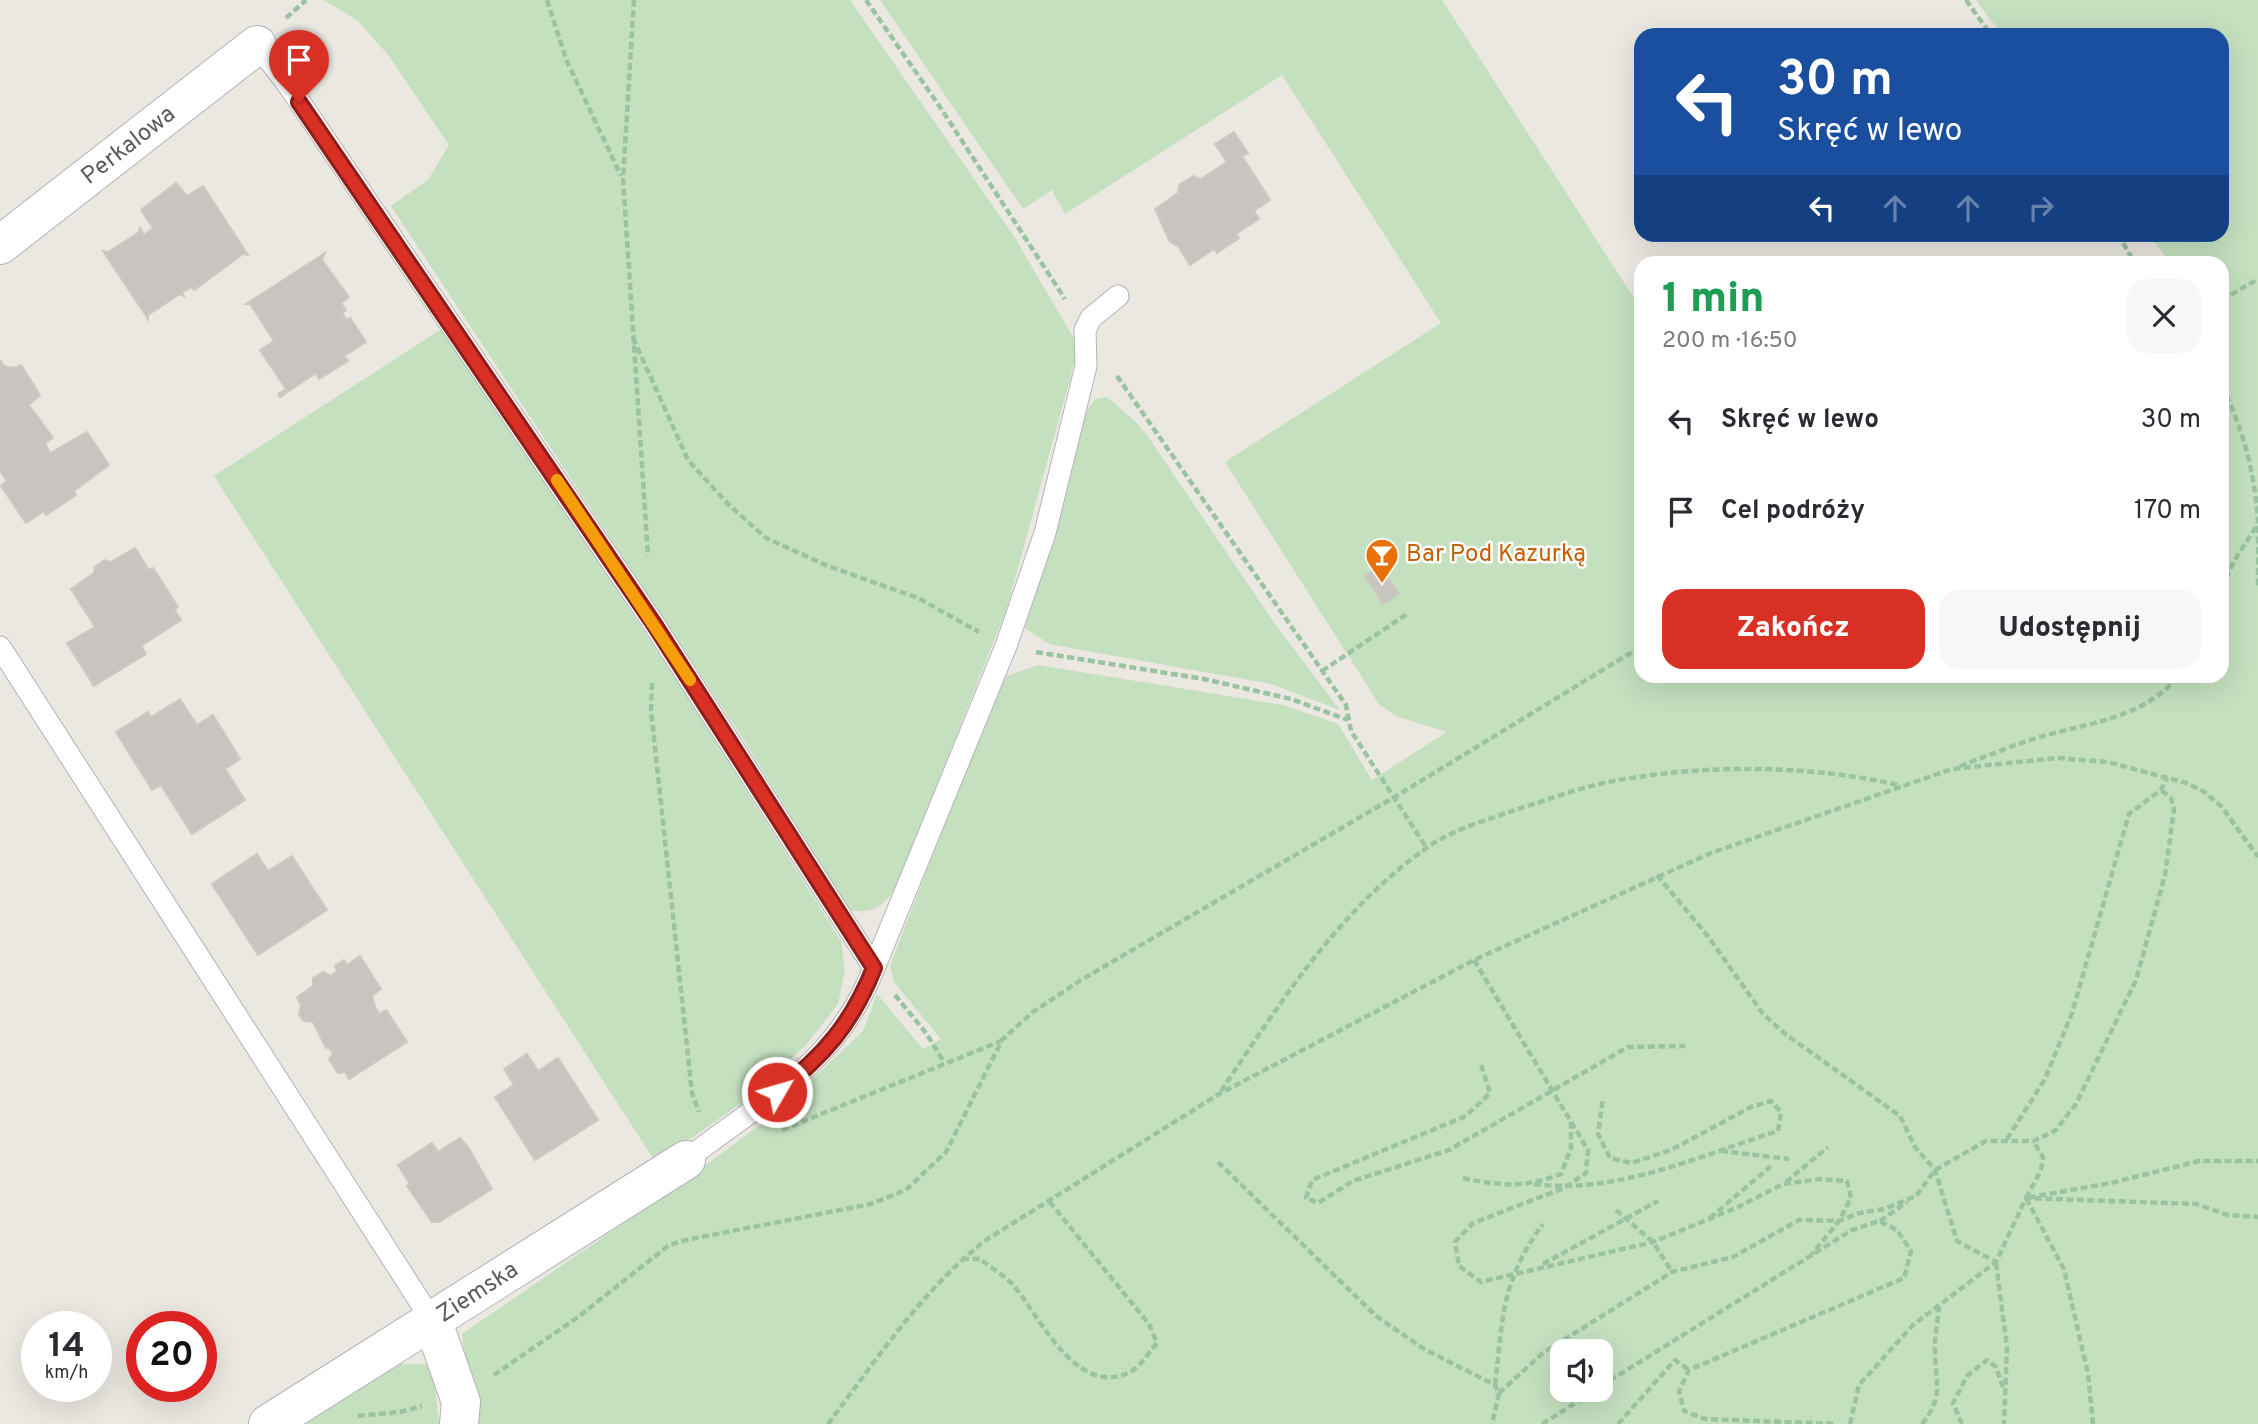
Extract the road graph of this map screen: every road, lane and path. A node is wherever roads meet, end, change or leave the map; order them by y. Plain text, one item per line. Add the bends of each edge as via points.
1 (547, 0) edge
2 (866, 0) edge
3 (1966, 0) edge
4 (1986, 28) edge
5 (257, 45) joint
6 (622, 179) dead end
7 (0, 245) edge
8 (2258, 279) edge
9 (1118, 296) dead end
10 (2229, 296) edge
11 (1085, 330) junction
12 (631, 334) dead end
13 (2229, 400) edge
14 (2258, 524) edge
15 (2229, 572) edge
16 (2258, 587) edge
17 (1407, 614) dead end
18 (1006, 646) junction
19 (0, 647) edge
20 (1634, 651) edge
21 (1322, 671) junction
22 (2171, 683) edge
23 (1349, 720) junction
24 (1952, 769) junction
25 (2167, 777) junction
26 (1899, 786) junction
27 (2161, 790) junction
28 (1393, 798) junction
29 (2255, 844) edge
30 (1426, 847) junction
31 (2258, 857) edge
32 (1657, 875) junction
33 (1475, 960) junction
34 (874, 968) junction
35 (1002, 1040) junction
36 (1685, 1046) dead end
37 (944, 1062) junction
38 (1481, 1065) dead end
39 (1552, 1088) junction
40 (1220, 1094) junction
41 (1603, 1098) dead end
42 (1571, 1121) junction
43 (771, 1135) dead end
44 (2007, 1139) junction
45 (2033, 1141) junction
46 (1828, 1147) dead end
47 (1717, 1150) junction
48 (1789, 1159) dead end
49 (686, 1160) joint
50 (2258, 1161) edge
51 (1218, 1162) dead end
52 (1771, 1166) dead end
53 (1935, 1170) junction
54 (1463, 1178) dead end
55 (1535, 1184) junction
56 (1783, 1184) junction
57 (1564, 1188) junction
58 (1916, 1196) junction
59 (2026, 1198) junction
60 (1049, 1201) junction
61 (1658, 1201) dead end
62 (1616, 1210) dead end
63 (2258, 1217) edge
64 (1628, 1220) junction
65 (1707, 1221) junction
66 (1839, 1221) junction
67 (1879, 1222) junction
68 (1543, 1224) dead end
69 (1653, 1241) junction
70 (1812, 1254) junction
71 (961, 1259) junction
72 (1996, 1262) junction
73 (1536, 1268) junction
74 (1672, 1272) junction
75 (1511, 1275) junction
76 (1939, 1306) junction
77 (433, 1322) junction
78 (1689, 1370) junction
79 (1613, 1378) edge
80 (1494, 1385) junction
81 (2005, 1391) junction
82 (1499, 1393) junction
83 (1576, 1402) edge
84 (459, 1409) edge
85 (346, 1419) dead end
86 (268, 1424) edge
87 (828, 1424) edge
88 (1492, 1424) edge
89 (1542, 1424) edge
90 (1618, 1424) edge
91 (1837, 1424) edge
92 (1850, 1424) edge
93 (1922, 1424) edge
94 (1962, 1424) edge
95 (2004, 1424) edge
96 (2093, 1424) edge

1 - 6 path via 566,59
2 - 11 path
3 - 4 path
5 - 7 street, Perkalowa
5 - 34 lane via 654,624
8 - 10 path
9 - 11 lane via 1091,318
11 - 18 lane via 1086,366 1045,533
11 - 21 path
12 - 18 path via 688,460 727,504 766,538 918,598
13 - 14 path via 2255,477
14 - 15 path
14 - 16 path
17 - 21 path
18 - 23 path via 1204,679 1291,699
18 - 34 lane
19 - 77 lane
20 - 28 path
21 - 23 path via 1346,705
22 - 24 path via 2146,706 2118,718 2041,737
23 - 28 path via 1351,731
24 - 25 path via 2057,758 2108,762
24 - 26 path
25 - 27 path
25 - 29 path via 2203,791
26 - 30 path via 1852,775 1784,772 1702,771 1618,780 1498,816
26 - 32 path
27 - 44 path via 2129,814 2072,1013 2045,1079
27 - 45 path via 2171,798 2174,810 2165,875 2136,980 2077,1104 2055,1131
28 - 30 path
28 - 35 path via 1081,980 1033,1012
29 - 31 path
30 - 40 path via 1334,930
32 - 33 path
32 - 53 path via 1763,1014 1900,1116 1914,1147
33 - 39 path
33 - 40 path
34 - 37 path
34 - 49 lane via 861,1000 819,1058
35 - 37 path
35 - 84 path via 946,1152 906,1190 871,1204 668,1246 481,1385
36 - 39 path via 1628,1047
37 - 43 path
38 - 39 path via 1490,1093 1466,1116 1312,1180 1306,1198 1318,1203 1353,1181 1449,1150
39 - 42 path
40 - 60 path
41 - 47 path via 1598,1134 1610,1157 1631,1164 1671,1150 1751,1107 1771,1101 1781,1112 1778,1131
42 - 55 path via 1571,1148 1561,1174
42 - 57 path via 1588,1150 1586,1173
44 - 45 path
44 - 53 path via 1986,1142
45 - 59 path via 2043,1157
46 - 56 path
47 - 48 path
47 - 57 path via 1640,1175
49 - 77 street, Ziemska
50 - 59 path via 2199,1161
51 - 80 path via 1376,1316 1424,1349
52 - 65 path
53 - 58 path
53 - 72 path via 1957,1241
54 - 55 path via 1495,1185
55 - 57 path
56 - 65 path
56 - 66 path via 1847,1181 1851,1199
57 - 75 path via 1473,1223 1455,1242 1459,1266 1481,1282
58 - 66 path
58 - 67 path
59 - 63 path via 2196,1204 2228,1215
59 - 72 path
59 - 96 path via 2064,1269 2088,1374
60 - 71 path
60 - 71 path via 1149,1324 1157,1343 1132,1370 1104,1377 1076,1365 1047,1335 1013,1284 980,1259
61 - 64 path
62 - 64 path
64 - 69 path
64 - 73 path via 1603,1229
65 - 69 path
66 - 70 path
66 - 74 path via 1799,1220 1733,1257
67 - 70 path via 1852,1230
67 - 78 path via 1897,1230 1911,1251 1904,1278
68 - 75 path
69 - 73 path
69 - 74 path
70 - 79 path
71 - 87 path via 926,1294
72 - 76 path
72 - 81 path via 2007,1347
73 - 75 path
74 - 82 path via 1543,1353
75 - 80 path
76 - 92 path via 1913,1325 1859,1385
76 - 93 path via 1935,1346 1939,1386 1935,1408
77 - 84 street
77 - 86 street, Ziemska
78 - 90 path via 1675,1360
78 - 91 path via 1679,1391 1684,1411 1705,1419
80 - 82 path
81 - 94 path via 1996,1367 1987,1360 1967,1376 1953,1403
81 - 95 path
82 - 88 path
83 - 89 path
84 - 85 path

